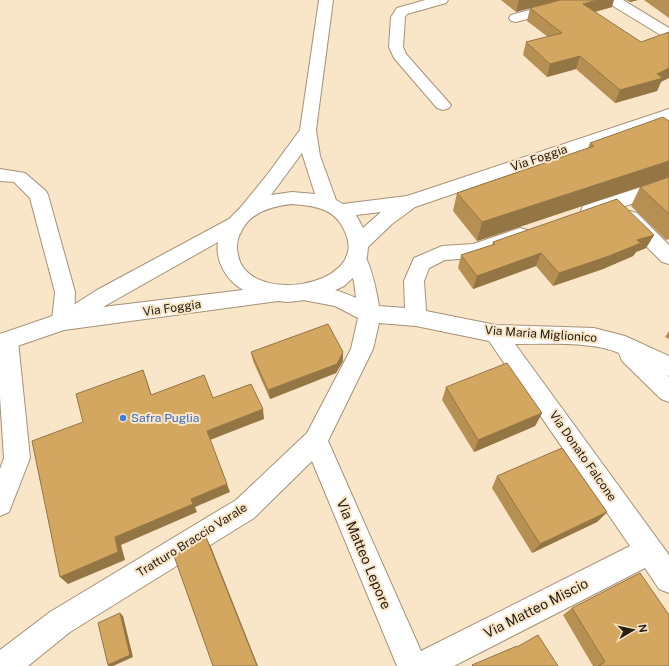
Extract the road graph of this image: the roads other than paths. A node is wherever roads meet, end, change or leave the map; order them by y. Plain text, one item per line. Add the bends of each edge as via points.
1 (326, 0) edge
2 (441, 0) edge
3 (580, 0) edge
4 (613, 0) edge
5 (516, 18) dead end
6 (669, 34) edge
7 (443, 105) dead end
8 (669, 114) edge
9 (308, 130) junction
10 (0, 175) edge
11 (669, 184) edge
12 (409, 202) junction
13 (615, 203) junction
14 (334, 208) junction
15 (570, 218) edge
16 (239, 220) junction
17 (540, 228) edge
18 (357, 251) junction
19 (668, 256) edge
20 (305, 293) junction
21 (280, 294) junction
22 (370, 314) junction
23 (416, 317) junction
24 (63, 322) junction
25 (496, 334) junction
26 (3, 342) edge
27 (618, 342) junction
28 (669, 366) edge
29 (669, 392) edge
30 (316, 441) junction
31 (0, 503) edge
32 (649, 551) junction
33 (669, 579) edge
34 (4, 666) edge
35 (412, 666) edge
36 (423, 666) edge

1 - 9 street
2 - 7 street via 402,11 398,17 396,47 399,55
3 - 5 street
4 - 6 street
8 - 12 street, Via Foggia
9 - 14 street via 311,156
9 - 16 street via 271,184
10 - 24 street via 19,177 38,194 65,292
11 - 13 street
12 - 14 street, Via Foggia
12 - 18 street, Via Foggia via 385,219
13 - 15 street
13 - 19 street
14 - 16 street, Via Foggia via 311,199 280,199 257,206
14 - 18 street via 350,221 356,232
16 - 21 street, Via Foggia via 227,238 226,252 232,267 243,280 259,289
16 - 24 street, Via Foggia
17 - 23 street via 474,251 442,253 421,263 414,280
18 - 20 street, Via Foggia via 349,269 338,280
18 - 22 street, Tratturo Braccio Varale
20 - 21 street, Via Foggia
20 - 22 street via 339,299
21 - 24 street, Via Foggia
22 - 23 street, Via Maria Miglionico
22 - 30 street, Tratturo Braccio Varale via 362,349
23 - 25 street, Via Maria Miglionico
24 - 26 street, Via Foggia
25 - 27 street, Via Maria Miglionico via 594,337
25 - 32 street, Via Donato Falcone
26 - 31 street via 17,458
27 - 28 street, Via Maria Miglionico
27 - 29 street
30 - 34 street, Tratturo Braccio Varale via 245,509 60,622
30 - 35 street, Via Matteo Lepore
32 - 33 street, Via Donato Falcone
32 - 36 street, Via Matteo Miscio

